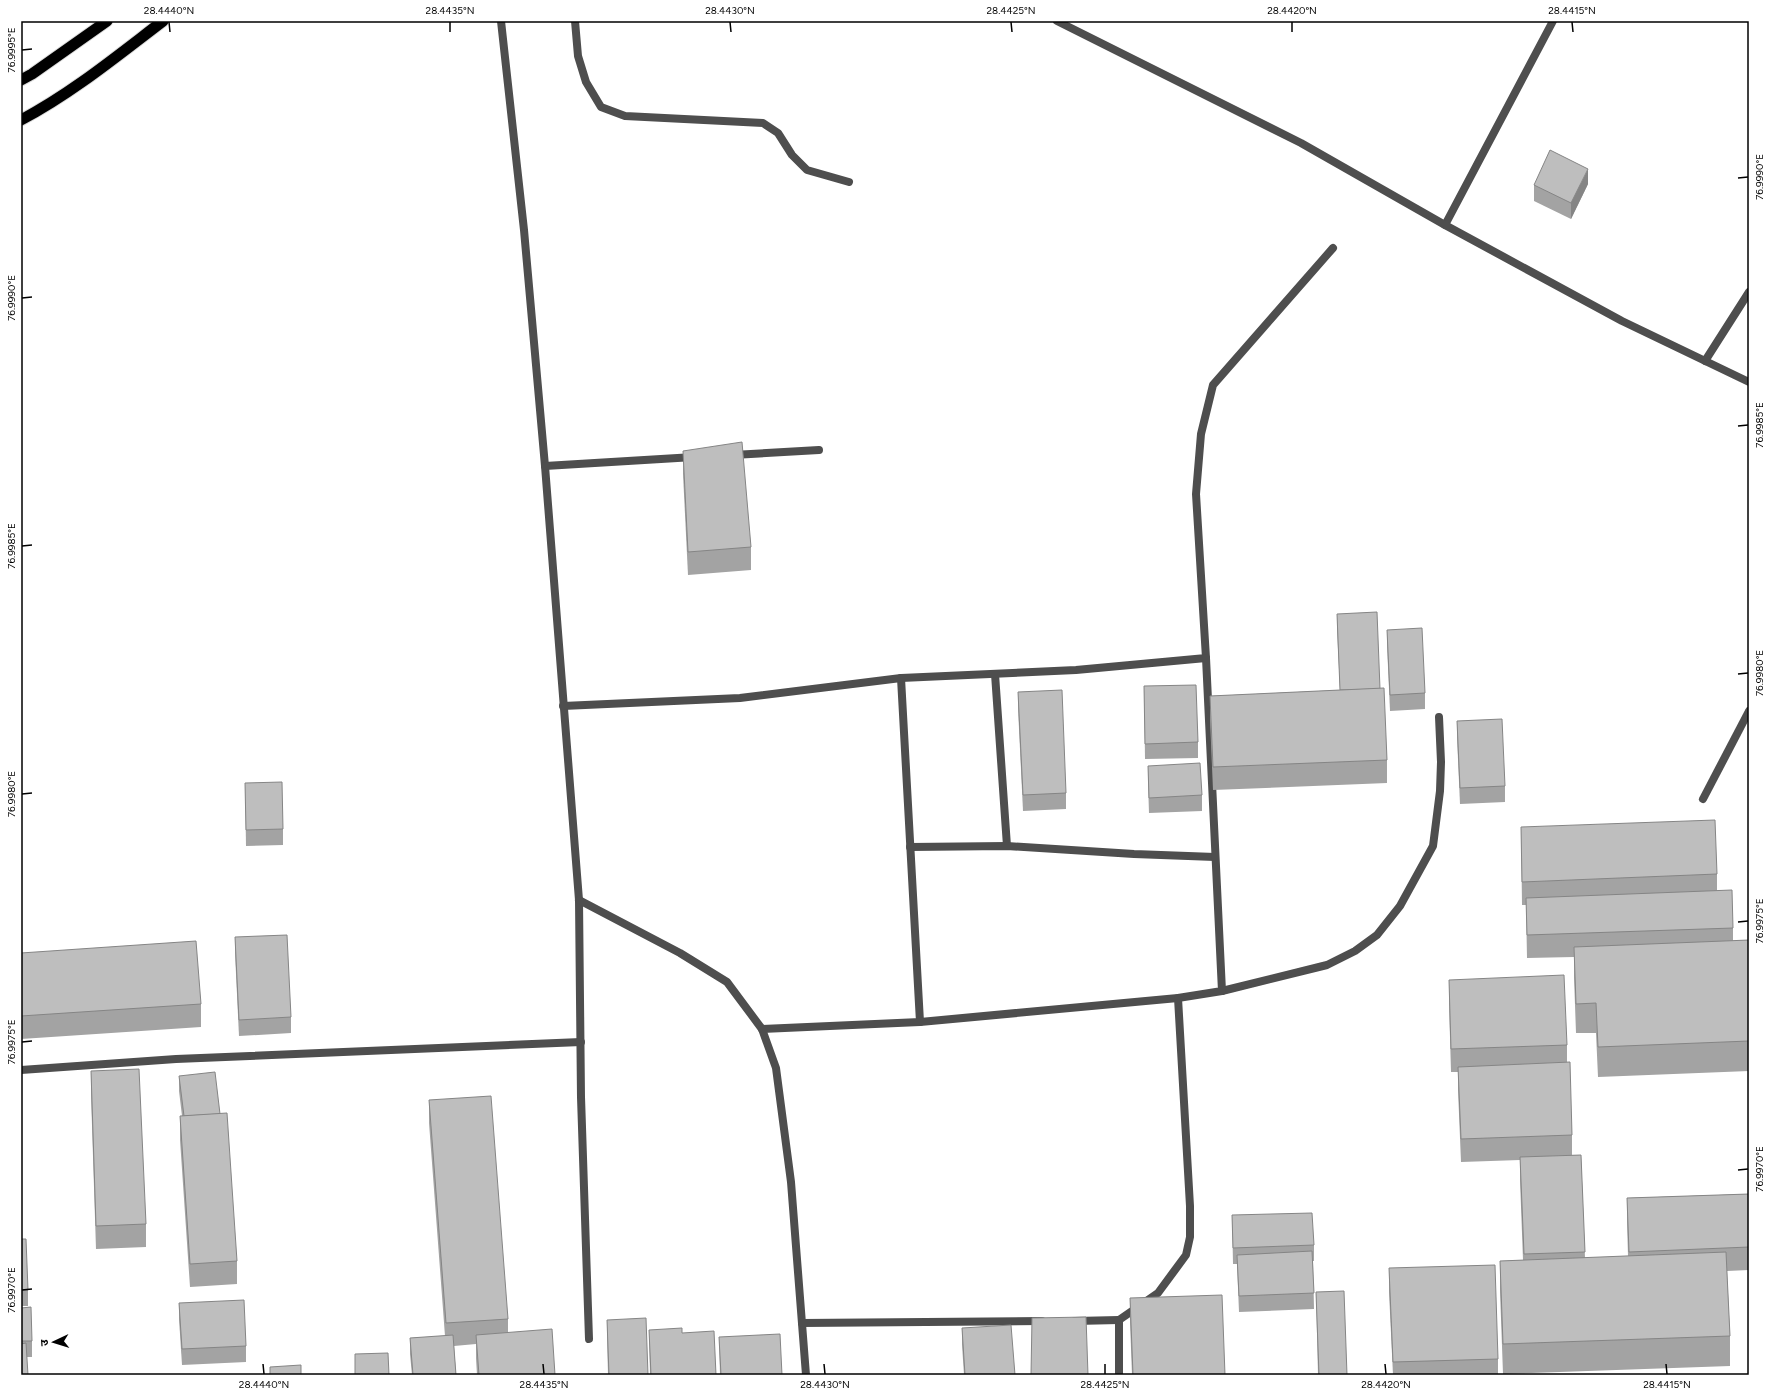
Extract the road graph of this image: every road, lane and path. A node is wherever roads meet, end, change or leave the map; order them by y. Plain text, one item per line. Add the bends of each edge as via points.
1 (107, 21) edge
2 (163, 21) edge
3 (500, 21) edge
4 (574, 21) edge
5 (1057, 21) edge
6 (1553, 21) edge
7 (21, 80) edge
8 (21, 120) edge
9 (849, 182) dead end
10 (1446, 225) junction
11 (1333, 248) dead end
12 (1749, 292) edge
13 (1705, 361) junction
14 (1749, 382) edge
15 (818, 450) dead end
16 (725, 456) edge
17 (701, 457) edge
18 (545, 466) junction
19 (1206, 658) junction
20 (995, 674) junction
21 (901, 678) junction
22 (563, 706) junction
23 (1749, 711) edge
24 (1439, 717) dead end
25 (1703, 799) dead end
26 (1007, 846) junction
27 (910, 847) junction
28 (1215, 857) junction
29 (580, 900) junction
30 (1222, 991) junction
31 (1178, 998) junction
32 (920, 1022) junction
33 (762, 1029) junction
34 (581, 1042) junction
35 (21, 1070) edge
36 (1118, 1320) junction
37 (1047, 1321) edge
38 (1063, 1321) edge
39 (802, 1323) junction
40 (589, 1339) dead end
41 (806, 1375) edge
42 (1119, 1375) edge

1 - 7 highway
2 - 8 highway via 104,66 45,107
3 - 18 street via 524,230
4 - 9 street via 578,56 586,82 602,107 625,116 763,123 778,133 792,155 807,170
5 - 10 street via 1301,143
6 - 10 street
10 - 13 street via 1615,317
11 - 19 street via 1212,385 1201,434 1196,494
12 - 13 street
13 - 14 street
15 - 16 street
17 - 18 street
18 - 22 street
19 - 20 street via 1076,670
19 - 28 street
20 - 21 street
20 - 26 street
21 - 22 street via 740,698
21 - 27 street
22 - 29 street
23 - 25 street
24 - 30 street via 1440,791 1433,846 1400,906 1377,935 1355,951 1327,965
26 - 27 street
26 - 28 street
27 - 32 street
28 - 30 street
29 - 33 street via 680,953 727,982
29 - 34 street
30 - 31 street
31 - 32 street
31 - 36 street via 1190,1237 1186,1255 1158,1293
32 - 33 street
33 - 39 street via 776,1068 791,1182
34 - 35 street via 176,1059
34 - 40 street
36 - 38 street
36 - 42 street
37 - 39 street
39 - 41 street

